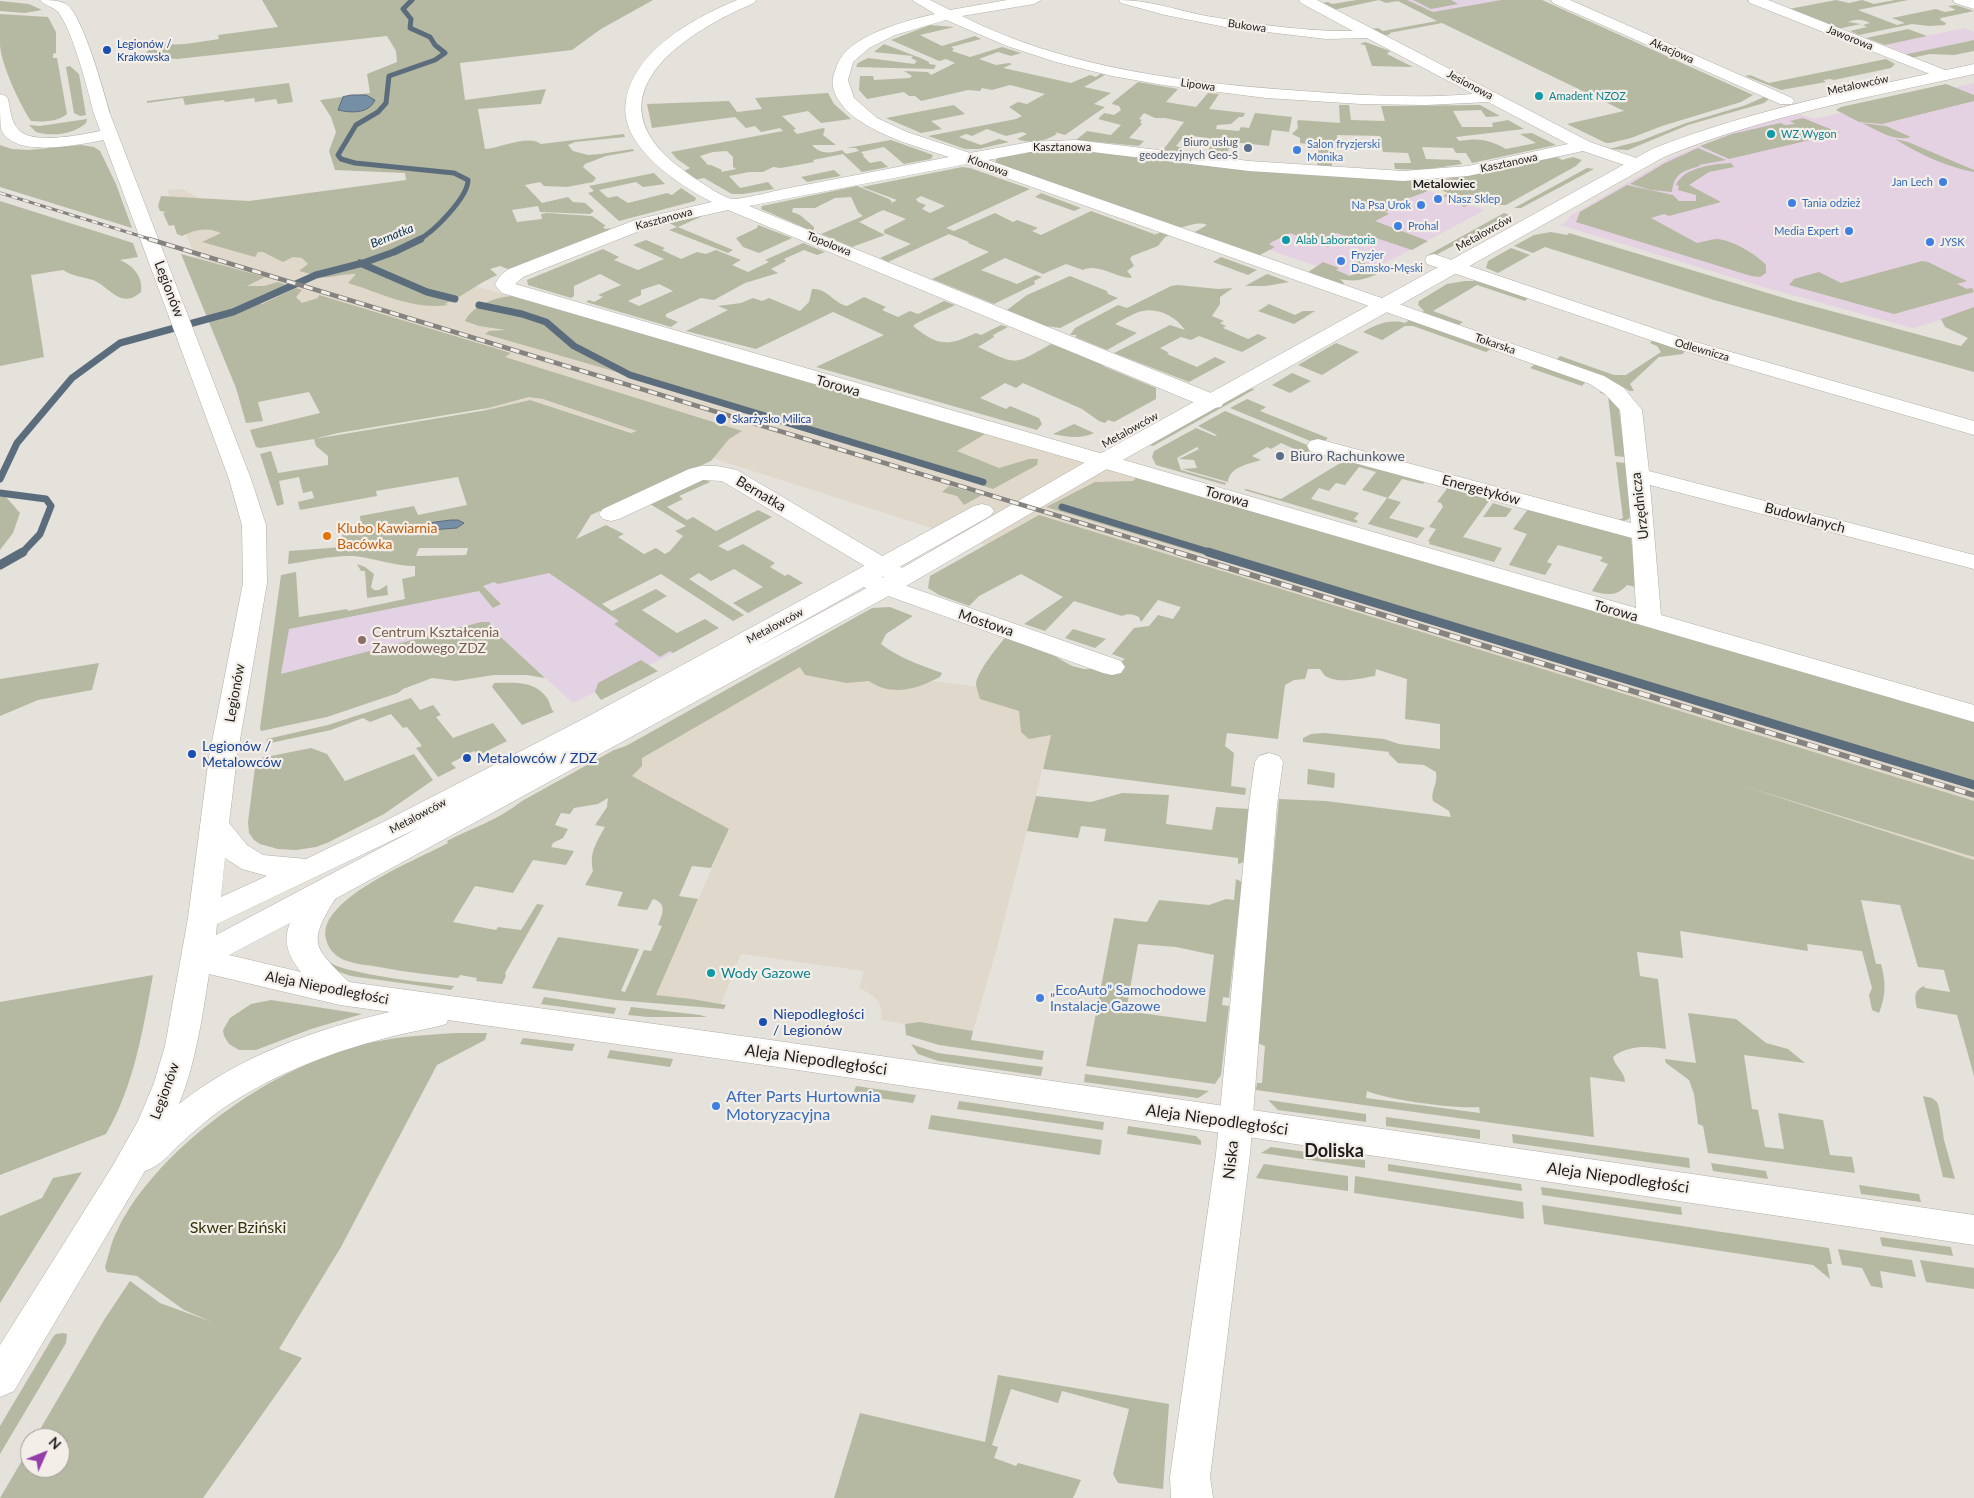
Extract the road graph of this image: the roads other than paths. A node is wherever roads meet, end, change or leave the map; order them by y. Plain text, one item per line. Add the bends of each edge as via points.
1 (47, 0) edge
2 (749, 0) edge
3 (919, 0) edge
4 (1034, 0) edge
5 (1126, 0) edge
6 (1306, 0) edge
7 (1558, 0) edge
8 (1755, 0) edge
9 (1960, 0) edge
10 (1974, 5) edge
11 (945, 15) junction
12 (1370, 33) junction
13 (1974, 60) edge
14 (1974, 69) edge
15 (1938, 72) junction
16 (1492, 96) junction
17 (0, 99) edge
18 (1786, 101) junction
19 (110, 134) junction
20 (1584, 146) junction
21 (968, 158) junction
22 (1628, 162) junction
23 (729, 204) junction
24 (1443, 263) junction
25 (522, 271) joint
26 (1375, 302) junction
27 (1621, 395) joint
28 (1204, 398) junction
29 (1974, 428) edge
30 (1318, 446) dead end
31 (1094, 458) junction
32 (1636, 475) junction
33 (611, 514) dead end
34 (1644, 534) junction
35 (1974, 562) edge
36 (882, 578) junction
37 (1649, 620) junction
38 (1112, 667) dead end
39 (1974, 714) edge
40 (1269, 762) dead end
41 (215, 823) junction
42 (317, 881) junction
43 (203, 918) junction
44 (196, 959) junction
45 (340, 993) junction
46 (460, 1010) junction
47 (1235, 1122) junction
48 (124, 1177) junction
49 (1974, 1230) edge
50 (0, 1379) edge
51 (1192, 1498) edge

1 - 19 street, Legionów via 63,8 72,24
2 - 23 street, Topolowa via 700,23 673,42 646,70 633,99 636,123 655,152 674,171
3 - 11 street, Lipowa
4 - 11 street, Klonowa
5 - 12 street, Bukowa via 1174,13 1247,26 1330,34
6 - 12 street, Jesionowa
7 - 18 street, Akacjowa
8 - 15 street, Jaworowa
9 - 10 street
11 - 16 street, Lipowa via 1039,51 1173,82 1345,99 1456,100
11 - 21 street, Klonowa via 896,28 862,47 847,60 840,74 840,90 849,104 872,122
12 - 16 street, Jesionowa
13 - 15 street, Metalowców
14 - 15 street, Metalowców
15 - 18 street, Metalowców
15 - 22 street, Metalowców via 1744,122
16 - 20 street, Jesionowa
17 - 19 street via 10,132 22,140 43,143
18 - 22 street, Metalowców via 1732,114 1643,147
19 - 41 street, Legionów via 175,302 254,525 254,583 223,757
20 - 21 street, Kasztanowa via 1499,165 1428,175 1369,175 1263,167 1076,145 1030,147
20 - 22 street, Jesionowa
21 - 23 street, Kasztanowa
21 - 26 street, Klonowa
22 - 24 street, Metalowców
23 - 25 street, Kasztanowa via 642,224
23 - 28 street, Topolowa
24 - 26 street, Metalowców
24 - 29 street, Odlewnicza via 1678,343
25 - 31 street, Torowa via 505,281 509,289
26 - 27 street, Tokarska via 1597,380
26 - 28 street, Metalowców
27 - 32 street, Urzędnicza via 1631,410
28 - 31 street, Metalowców
30 - 34 street, Energetyków
31 - 36 street, Metalowców
31 - 37 street, Torowa
32 - 34 street, Urzędnicza
32 - 35 street, Budowlanych
33 - 36 street, Bernatka via 697,474 729,475
34 - 37 street, Urzędnicza
36 - 38 street, Mostowa
36 - 42 street, Metalowców
37 - 39 street, Torowa
40 - 47 street, Niska
41 - 42 street via 228,843 246,859
41 - 43 street, Legionów
42 - 43 street, Metalowców
42 - 44 street, Metalowców
42 - 45 street, Metalowców via 299,938 303,953
43 - 44 street, Legionów
44 - 45 street, Aleja Niepodległości
44 - 48 street, Legionów via 181,1046 170,1083 153,1125
45 - 46 street, Aleja Niepodległości
46 - 47 street, Aleja Niepodległości
46 - 48 street, Aleja Niepodległości via 391,1022 332,1039 274,1063 211,1099 171,1131
47 - 49 street, Aleja Niepodległości
47 - 51 street, Niska via 1190,1477
48 - 50 street, Legionów

